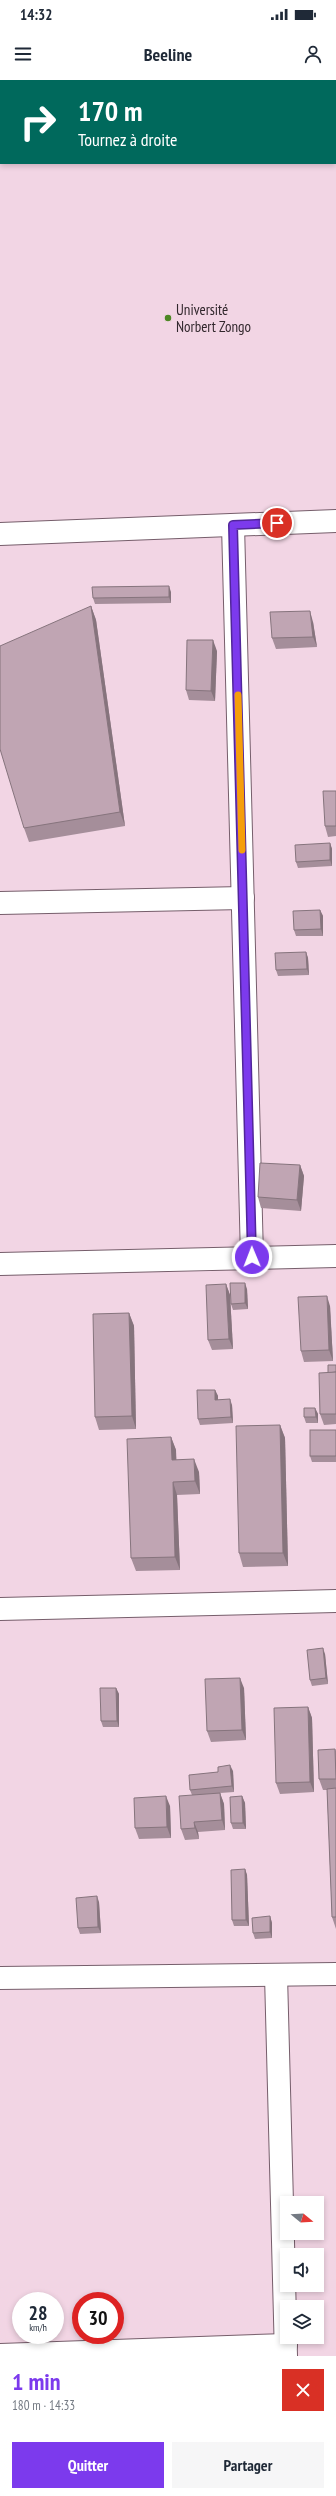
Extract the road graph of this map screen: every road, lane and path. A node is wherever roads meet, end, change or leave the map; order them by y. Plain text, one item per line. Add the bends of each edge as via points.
1 (336, 522) edge
2 (233, 525) junction
3 (0, 534) edge
4 (243, 898) junction
5 (0, 904) edge
6 (336, 1256) edge
7 (252, 1257) junction
8 (0, 1264) edge
9 (336, 1601) edge
10 (0, 1609) edge
11 (336, 1974) edge
12 (276, 1975) junction
13 (0, 1978) edge
14 (286, 2351) edge
15 (0, 2355) edge

1 - 2 street
2 - 3 street
2 - 4 street
4 - 5 street
4 - 7 street
6 - 7 street
7 - 8 street
9 - 10 street
11 - 12 street
12 - 13 street
12 - 14 street
14 - 15 street

